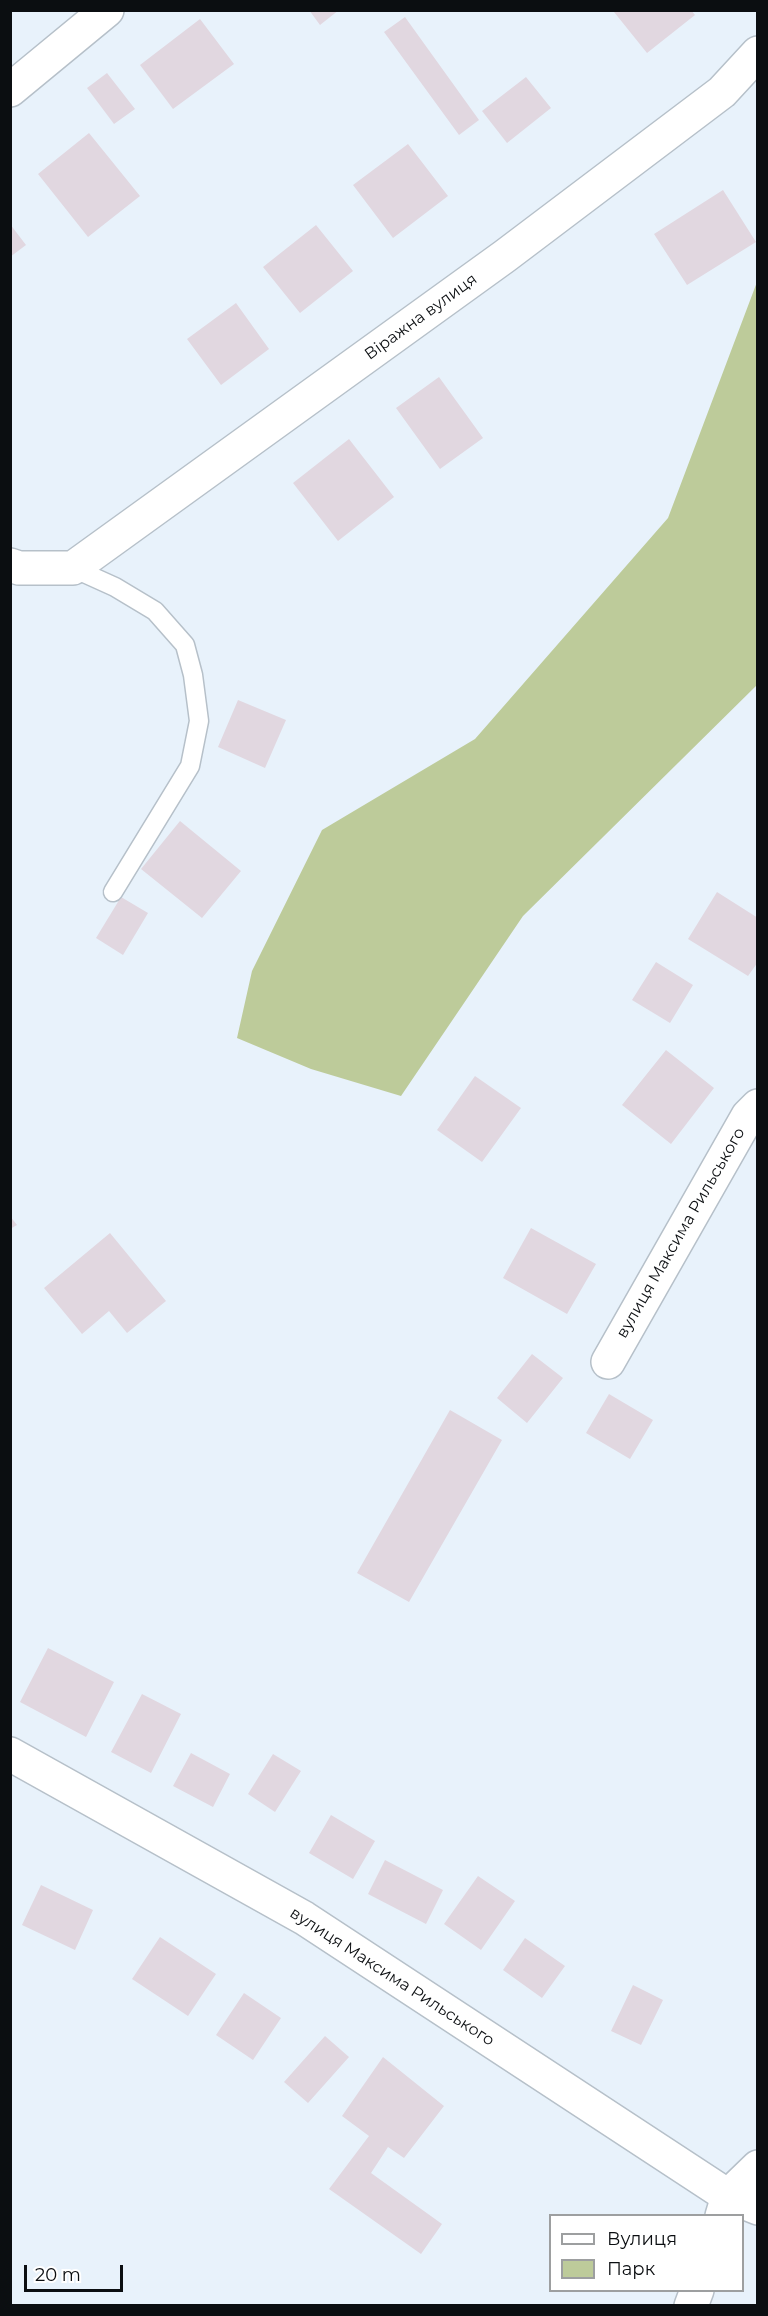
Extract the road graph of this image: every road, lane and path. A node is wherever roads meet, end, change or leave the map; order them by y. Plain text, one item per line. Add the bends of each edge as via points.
1 (107, 10) edge
2 (758, 53) edge
3 (10, 90) edge
4 (10, 565) edge
5 (73, 568) junction
6 (113, 892) dead end
7 (758, 1106) edge
8 (608, 1362) dead end
9 (10, 1754) edge
10 (758, 2167) edge
11 (736, 2207) edge

1 - 3 street
2 - 5 street, Віражна вулиця via 722,92 505,256
4 - 5 street
5 - 6 lane via 155,611 185,645 199,721 190,766
7 - 8 street, вулиця Максима Рильського via 748,1116
9 - 11 street, вулиця Максима Рильського via 304,1918
10 - 11 street, вулиця Максима Рильського

